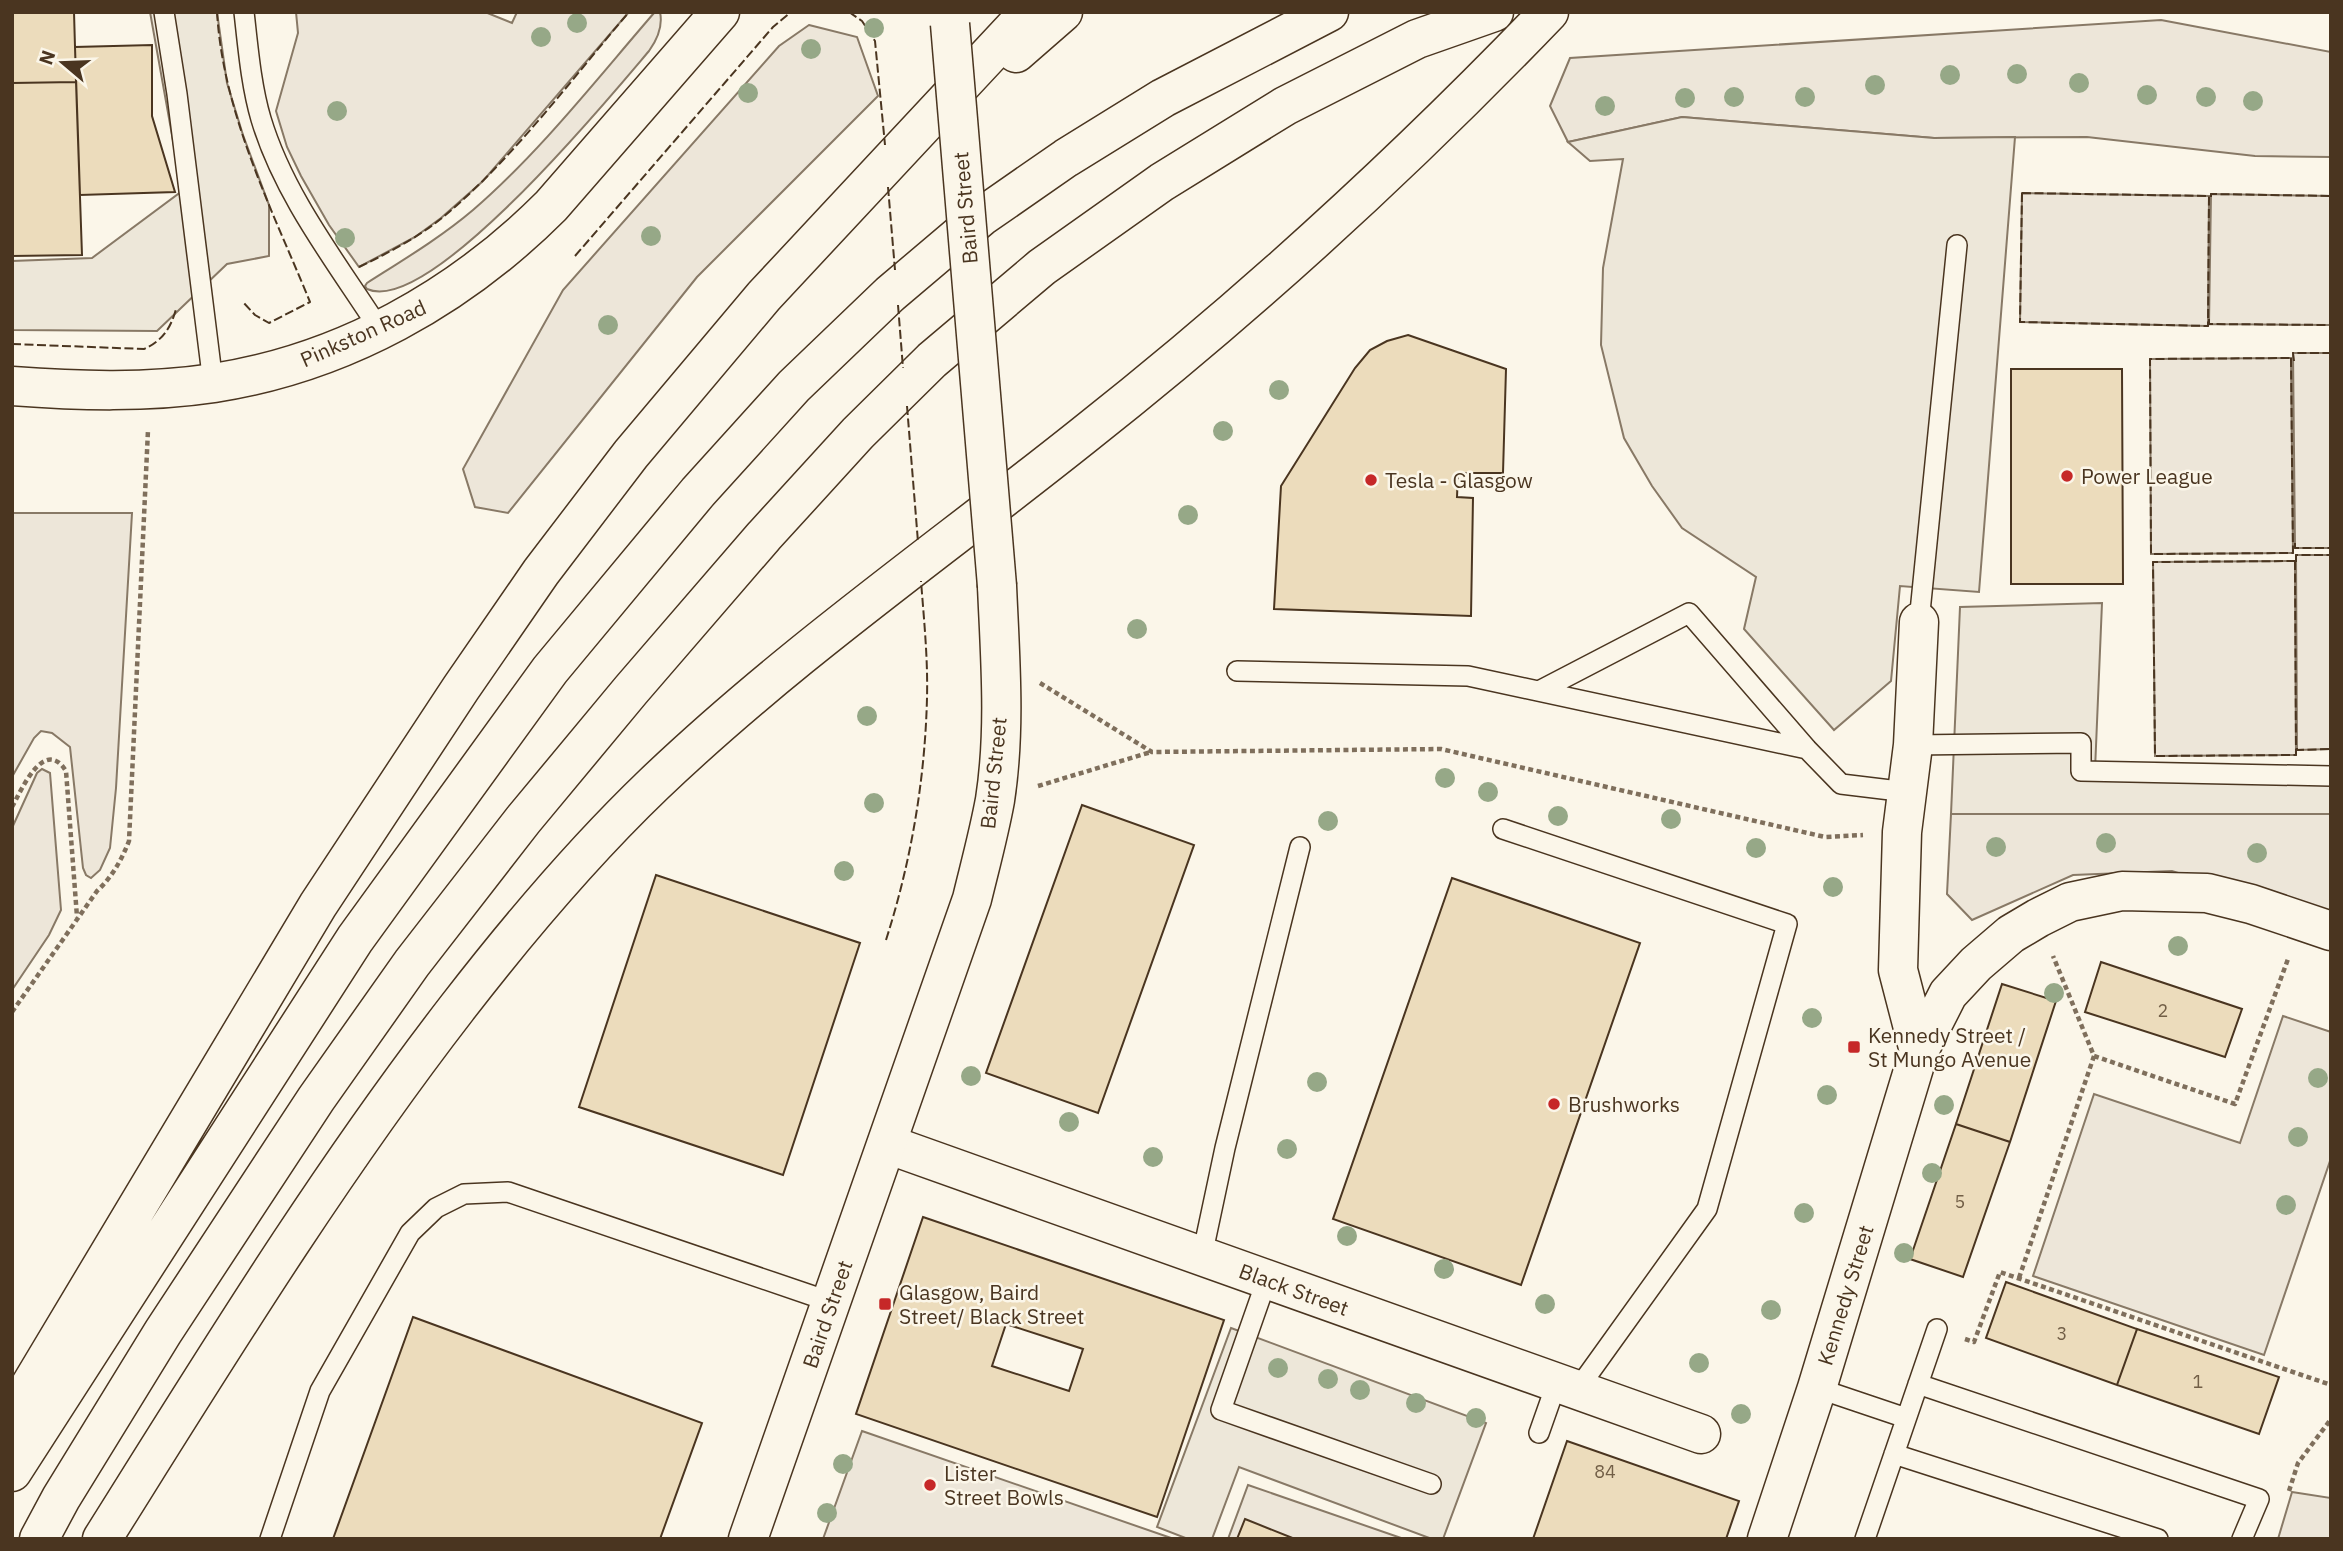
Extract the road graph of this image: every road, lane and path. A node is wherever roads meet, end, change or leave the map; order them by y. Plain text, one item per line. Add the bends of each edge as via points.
1 (164, 12) edge
2 (244, 12) edge
3 (720, 12) edge
4 (1029, 12) edge
5 (1063, 12) edge
6 (1329, 12) edge
7 (1494, 12) edge
8 (1510, 12) edge
9 (1549, 12) edge
10 (950, 18) edge
11 (856, 197) junction
12 (1358, 202) junction
13 (1957, 245) dead end
14 (380, 330) junction
15 (214, 383) junction
16 (12, 386) edge
17 (147, 388) junction
18 (1919, 622) joint
19 (1000, 658) junction
20 (1237, 671) dead end
21 (1539, 691) junction
22 (1913, 745) junction
23 (1807, 749) junction
24 (1152, 752) junction
25 (2331, 776) edge
26 (1907, 792) junction
27 (995, 799) junction
28 (12, 807) edge
29 (1503, 829) dead end
30 (1902, 832) junction
31 (1300, 847) dead end
32 (77, 918) junction
33 (2038, 918) junction
34 (2316, 926) edge
35 (12, 1012) edge
36 (1919, 1051) junction
37 (2094, 1056) junction
38 (887, 1144) junction
39 (1202, 1256) junction
40 (2019, 1278) junction
41 (1267, 1279) junction
42 (831, 1302) junction
43 (1937, 1329) joint
44 (1918, 1384) junction
45 (2331, 1385) edge
46 (1567, 1386) junction
47 (1816, 1388) junction
48 (12, 1416) edge
49 (1906, 1418) junction
50 (2331, 1419) edge
51 (1539, 1433) dead end
52 (1701, 1434) dead end
53 (1894, 1454) junction
54 (12, 1472) edge
55 (1432, 1484) dead end
56 (2286, 1501) dead end
57 (39, 1539) edge
58 (102, 1539) edge
59 (270, 1539) edge
60 (748, 1539) edge
61 (1767, 1539) edge
62 (1865, 1539) edge
63 (2158, 1539) edge
64 (2242, 1539) edge

1 - 15 lane
2 - 14 lane via 255,92 269,142 307,216
3 - 14 main road, Pinkston Road via 578,178 523,234 460,285
4 - 11 main road
5 - 11 main road
6 - 54 main road via 1163,98 981,217 890,294 804,377 698,492 550,670 355,939
7 - 57 main road via 1417,39 1284,106 1162,182 1042,267 932,360 858,433 631,690 412,963 316,1099 163,1332
8 - 12 main road
9 - 12 main road
10 - 19 main road, Baird Street, bridge
11 - 48 main road via 764,296 631,454 461,688 318,905
12 - 58 main road via 1149,384 760,690 655,783 577,862 407,1072 328,1186
13 - 18 lane
14 - 15 main road, Pinkston Road via 283,367
15 - 17 main road, Pinkston Road
16 - 17 main road, Pinkston Road
17 - 32 path via 148,453 129,841 108,881
18 - 22 main road
19 - 24 path
19 - 27 main road, Baird Street
20 - 21 lane via 1468,676
21 - 23 lane
21 - 23 lane via 1689,612
22 - 25 lane via 2081,743 2081,771
22 - 26 main road
23 - 26 lane via 1841,784
24 - 27 path
24 - 30 path via 1441,749 1825,837
26 - 30 main road
27 - 38 main road, Baird Street via 972,899
28 - 32 path via 35,766 42,761 62,764
29 - 46 lane via 1787,924 1707,1209
30 - 36 main road via 1898,970
31 - 39 lane
32 - 35 path
33 - 34 main road, Kennedy Street via 2070,902 2122,891 2164,891 2207,893
33 - 36 main road, Kennedy Street via 2011,934 1948,994
33 - 37 path
34 - 37 path via 2235,1104
36 - 47 main road, Kennedy Street
37 - 40 path
38 - 39 main road, Black Street
38 - 42 main road, Baird Street
39 - 41 main road, Black Street
40 - 43 path via 2000,1272 1974,1342
40 - 45 path
41 - 46 main road, Black Street
41 - 55 lane via 1221,1410
42 - 59 lane via 508,1192 464,1194 436,1208 410,1233 320,1391
42 - 60 main road, Baird Street
43 - 44 lane
44 - 49 lane
44 - 64 lane via 2259,1499
46 - 51 lane
46 - 52 main road, Black Street
47 - 49 lane
47 - 61 main road, Kennedy Street
49 - 53 lane
50 - 56 path via 2298,1463
53 - 62 lane
53 - 63 lane

